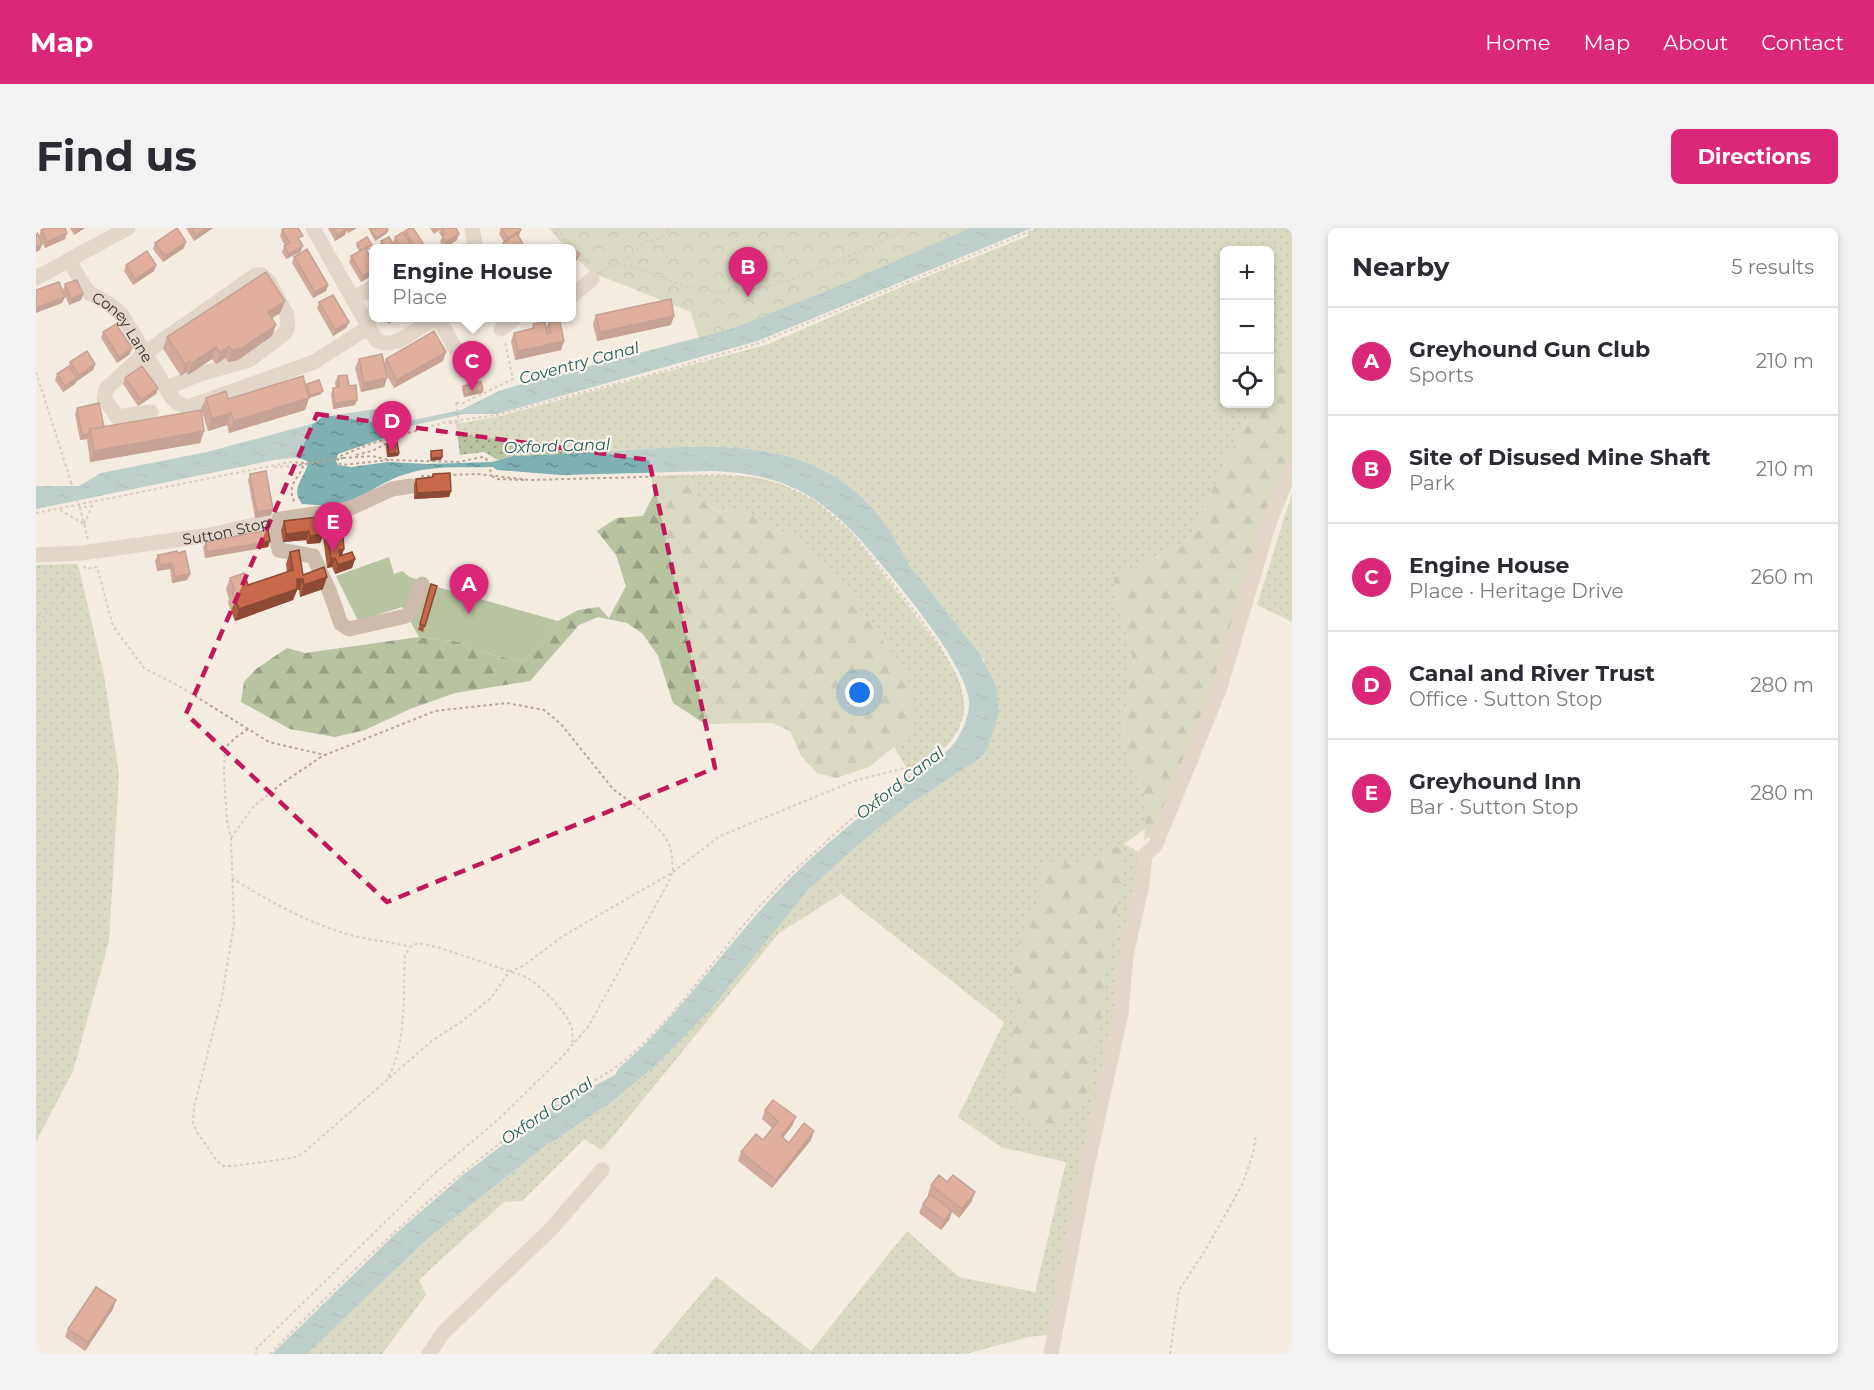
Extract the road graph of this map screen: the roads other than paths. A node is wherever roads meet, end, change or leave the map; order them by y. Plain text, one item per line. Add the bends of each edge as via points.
1 (128, 228) edge
2 (313, 228) edge
3 (472, 228) edge
4 (475, 244) edge
5 (69, 261) junction
6 (598, 275) road end
7 (36, 278) edge
8 (369, 289) edge
9 (576, 293) edge
10 (352, 298) junction
11 (430, 322) edge
12 (441, 322) edge
13 (510, 322) edge
14 (501, 329) road end
15 (372, 334) junction
16 (454, 348) dead end
17 (145, 353) junction
18 (169, 393) junction
19 (151, 412) dead end
20 (1292, 466) edge
21 (416, 481) edge
22 (273, 521) junction
23 (36, 555) edge
24 (422, 584) dead end
25 (602, 1170) dead end
26 (429, 1354) edge
27 (1051, 1354) edge

1 - 5 street
2 - 10 street
3 - 4 street
5 - 7 street
5 - 17 street, Coney Lane via 88,292 122,315
6 - 9 street
8 - 10 street
10 - 15 street
11 - 15 street via 395,342 382,344
12 - 16 street
13 - 14 street
15 - 18 street via 342,345 314,362 188,406 177,403
17 - 18 street, Coney Lane
17 - 18 street via 256,275 269,282 287,315 285,333 249,360 200,374
17 - 19 street via 107,388 104,398 117,417
20 - 27 street via 1270,520 1219,690 1155,846 1145,855 1126,955 1121,1013
21 - 22 street, Sutton Stop via 353,507
22 - 23 street, Sutton Stop via 79,560
22 - 24 street via 279,550 313,556 341,624 349,629 406,616
25 - 26 street via 553,1227 443,1333

